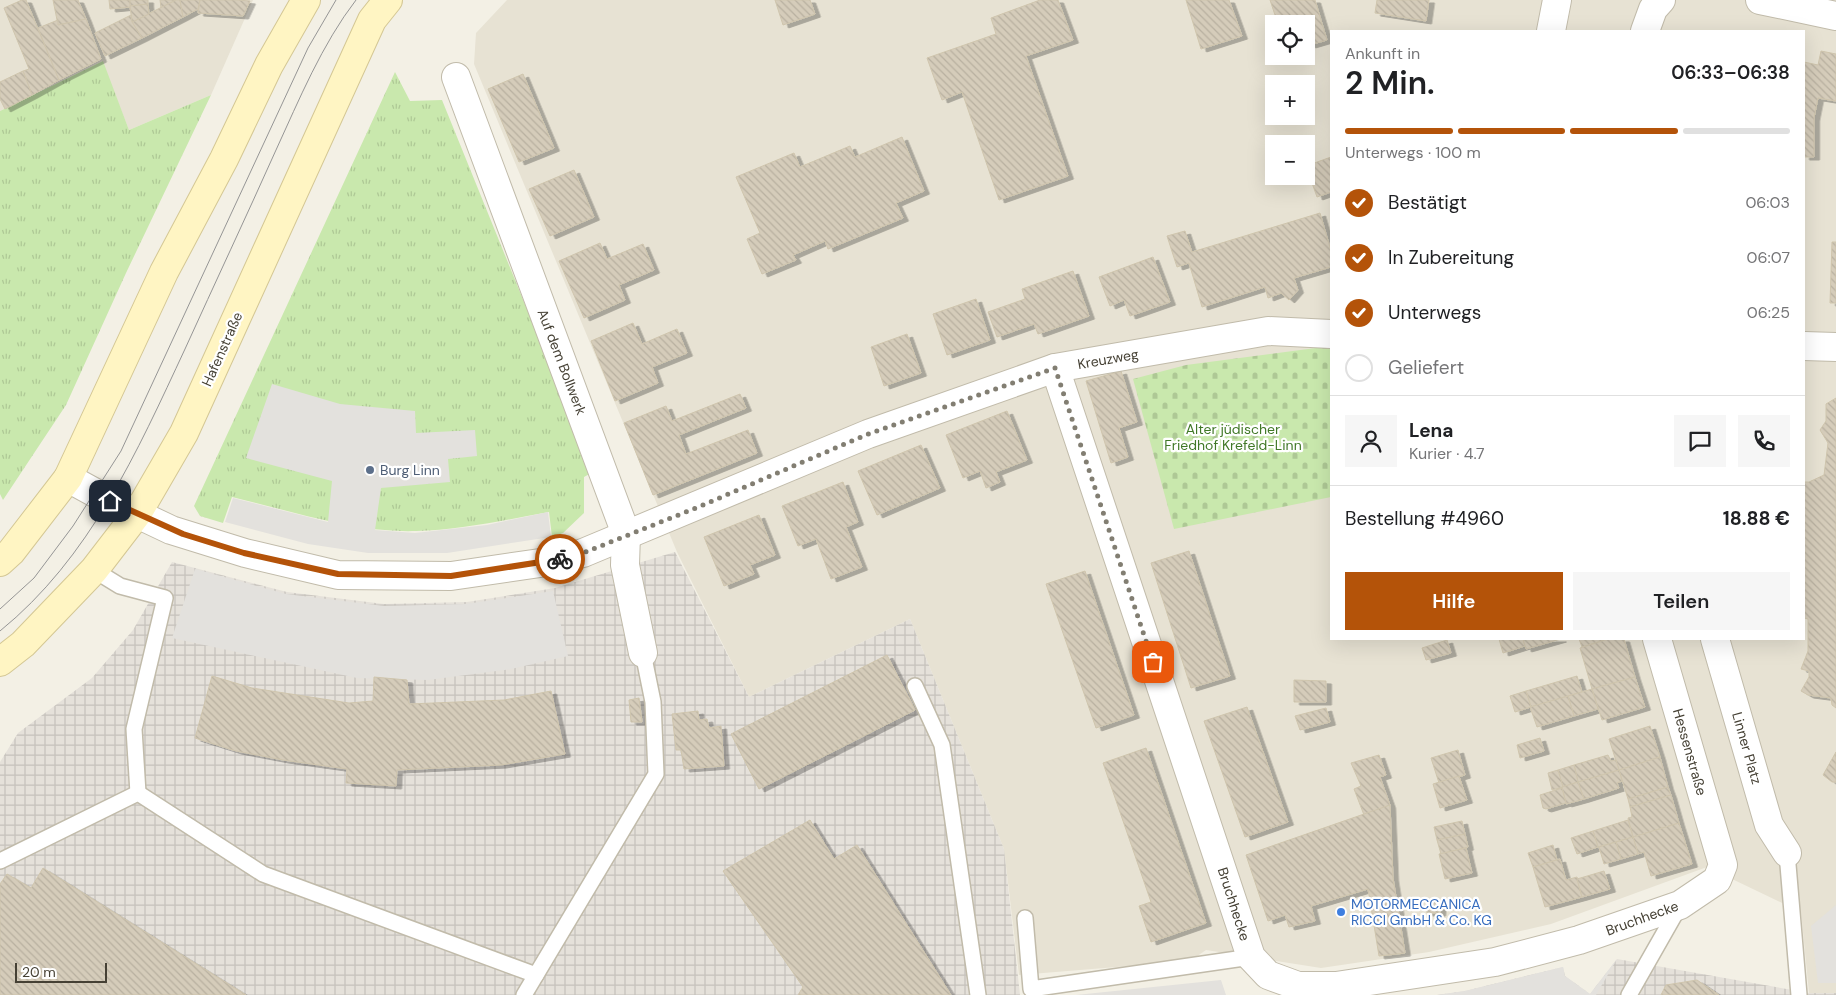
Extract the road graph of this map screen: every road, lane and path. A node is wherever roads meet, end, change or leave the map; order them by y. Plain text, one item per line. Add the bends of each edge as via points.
1 (306, 0) edge
2 (388, 0) edge
3 (1543, 0) edge
4 (1556, 0) edge
5 (1662, 0) edge
6 (1760, 0) edge
7 (1836, 16) edge
8 (1551, 30) edge
9 (1644, 30) edge
10 (456, 77) dead end
11 (1330, 334) edge
12 (1805, 346) edge
13 (1836, 346) edge
14 (1055, 368) junction
15 (68, 478) junction
16 (137, 514) junction
17 (626, 534) junction
18 (0, 562) edge
19 (94, 570) junction
20 (1657, 640) edge
21 (1715, 640) edge
22 (643, 653) joint
23 (0, 662) edge
24 (915, 686) dead end
25 (138, 793) junction
26 (1787, 853) joint
27 (0, 860) edge
28 (1723, 865) joint
29 (1680, 905) junction
30 (1025, 918) dead end
31 (1251, 957) junction
32 (536, 975) junction
33 (524, 995) edge
34 (978, 995) edge
35 (1628, 995) edge
36 (1799, 995) edge

1 - 15 main road via 269,64 224,159 164,272
2 - 16 main road, Hafenstraße via 372,20 184,433
3 - 8 street
4 - 8 street
5 - 9 street via 1653,9
6 - 7 street
10 - 17 street, Auf dem Bollwerk
11 - 14 street, Kreuzweg via 1268,331
12 - 13 street
14 - 17 street, Kreuzweg via 868,434 696,508
14 - 31 street, Bruchhecke
15 - 16 street, Kreuzweg
15 - 18 main road
16 - 17 street, Kreuzweg via 171,530 244,553 338,574 451,576 547,562 583,553
16 - 19 main road, Hafenstraße
17 - 22 street, Auf dem Bollwerk via 625,565
19 - 23 main road, Hafenstraße via 23,644
19 - 25 lane via 120,586 165,598 134,729
20 - 28 street, Hessenstraße
21 - 26 street, Linner Platz via 1769,825
22 - 32 lane via 652,702 656,774
24 - 34 lane via 942,745
25 - 27 lane
25 - 32 lane via 262,874
26 - 36 lane
28 - 29 street, Bruchhecke via 1717,880
29 - 31 street, Bruchhecke via 1579,940 1495,962 1336,986 1298,986 1268,975
29 - 35 lane
30 - 31 lane via 1031,989
32 - 33 lane

